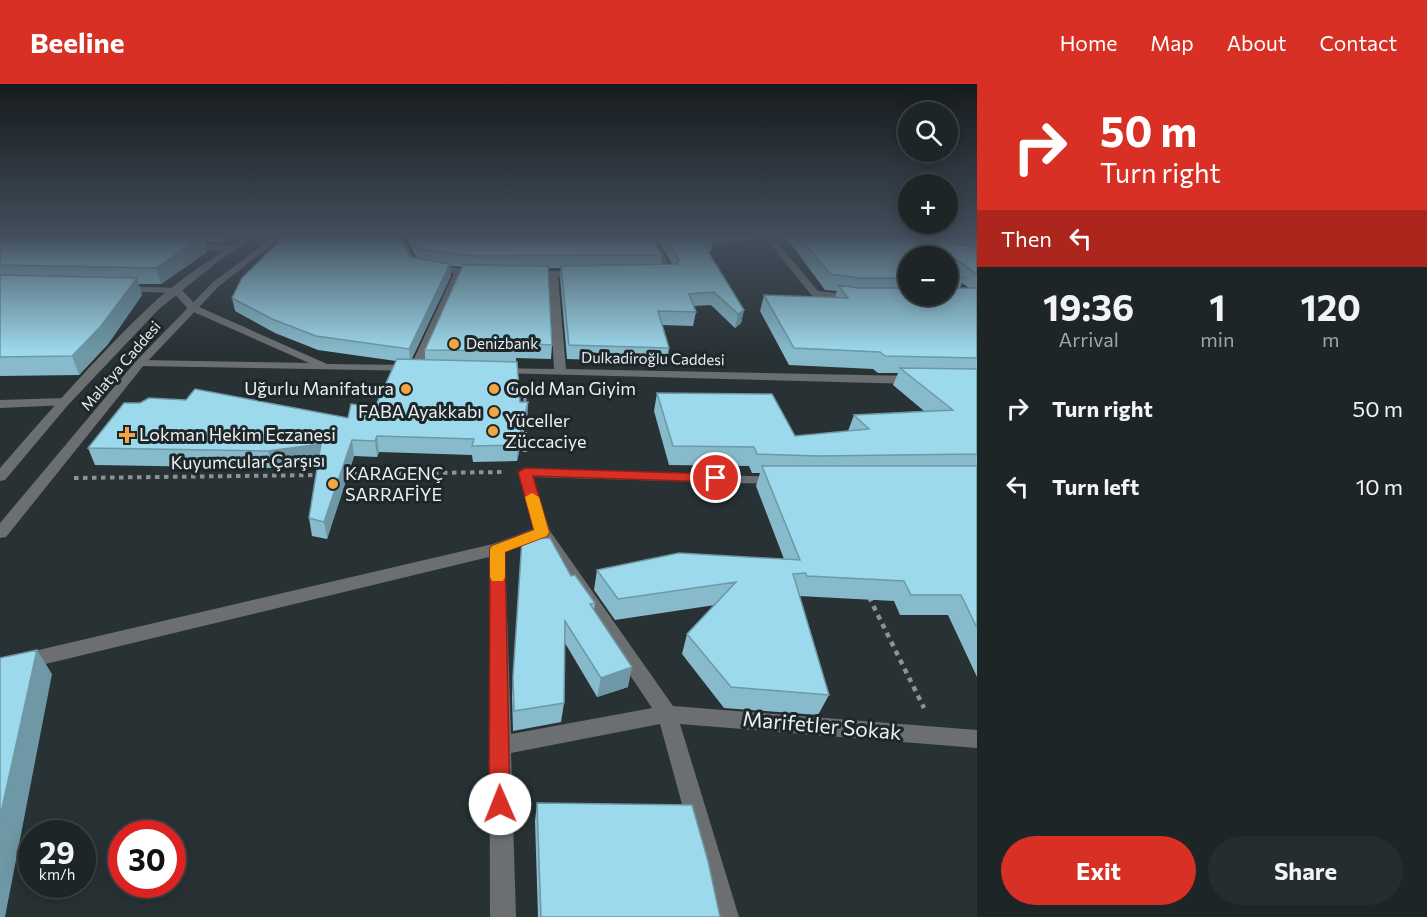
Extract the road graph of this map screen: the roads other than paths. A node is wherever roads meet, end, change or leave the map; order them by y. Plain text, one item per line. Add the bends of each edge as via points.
1 (553, 274) edge
2 (197, 275) edge
3 (228, 275) edge
4 (458, 275) edge
5 (800, 275) edge
6 (106, 288) edge
7 (177, 290) junction
8 (865, 298) edge
9 (193, 308) junction
10 (140, 363) junction
11 (328, 368) junction
12 (492, 371) edge
13 (560, 372) junction
14 (931, 380) edge
15 (64, 402) junction
16 (0, 404) edge
17 (2, 473) edge
18 (787, 481) edge
19 (542, 532) junction
20 (0, 533) edge
21 (497, 549) junction
22 (0, 667) edge
23 (667, 714) junction
24 (977, 739) edge
25 (499, 746) junction
26 (503, 917) edge
27 (726, 917) edge

1 - 13 street
2 - 7 street
3 - 9 street, Malatya Caddesi
4 - 11 street via 421,369
5 - 8 street via 815,294
6 - 7 street
7 - 9 street
7 - 15 street via 155,307
9 - 10 street, Malatya Caddesi
9 - 11 street
10 - 11 street
10 - 20 street, Malatya Caddesi
12 - 13 street, Dulkadiroğlu Caddesi
13 - 14 street, Dulkadiroğlu Caddesi
15 - 16 street
15 - 17 street
18 - 19 street via 525,472
19 - 21 street
19 - 23 street
21 - 22 street
21 - 25 street
23 - 24 street, Marifetler Sokak
23 - 25 street, Marifetler Sokak
23 - 27 street
25 - 26 street

